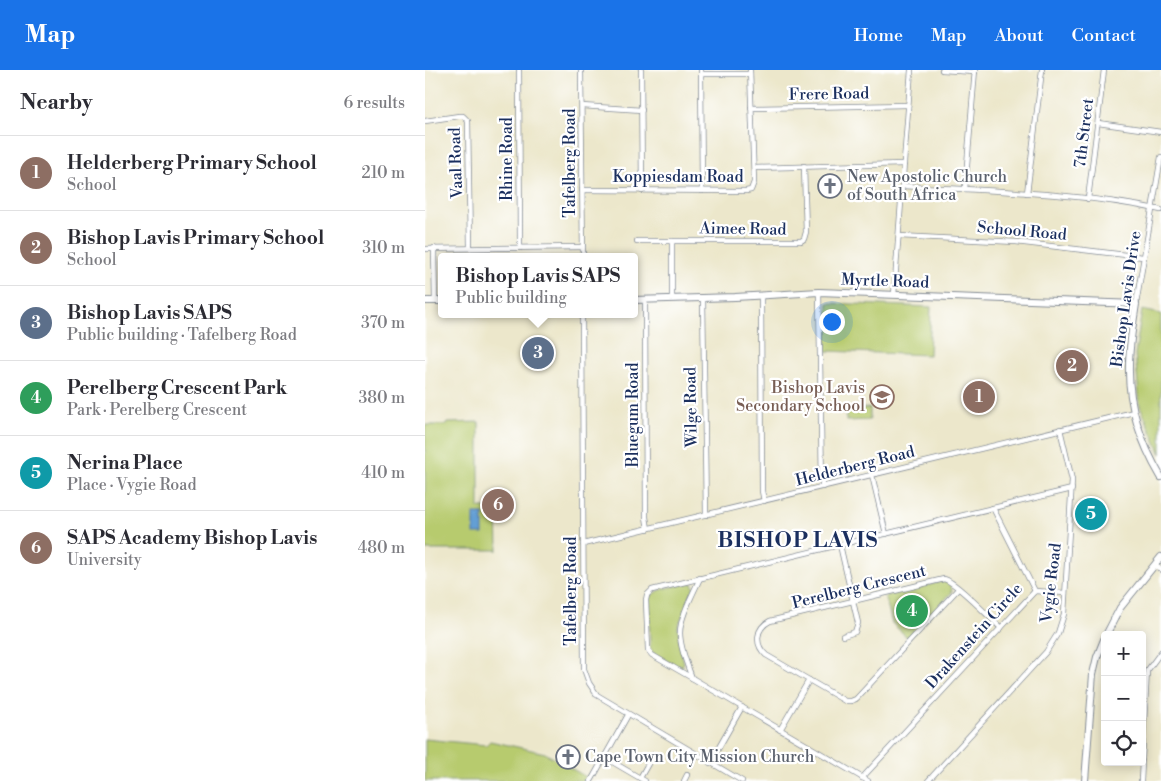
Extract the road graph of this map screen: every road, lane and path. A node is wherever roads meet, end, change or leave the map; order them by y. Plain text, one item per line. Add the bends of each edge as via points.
1 (519, 70) edge
2 (581, 70) edge
3 (641, 70) edge
4 (911, 70) edge
5 (942, 70) edge
6 (1041, 70) edge
7 (1104, 70) edge
8 (975, 71) edge
9 (701, 72) edge
10 (750, 72) edge
11 (908, 105) junction
12 (582, 106) junction
13 (751, 108) junction
14 (642, 110) junction
15 (425, 120) edge
16 (1098, 123) junction
17 (1161, 132) edge
18 (1161, 157) edge
19 (903, 164) junction
20 (804, 166) junction
21 (753, 168) junction
22 (903, 186) junction
23 (582, 190) junction
24 (965, 190) junction
25 (643, 191) junction
26 (702, 191) junction
27 (1027, 193) junction
28 (1088, 199) junction
29 (1152, 208) junction
30 (1161, 210) edge
31 (899, 236) junction
32 (637, 241) dead end
33 (672, 241) junction
34 (583, 247) junction
35 (425, 248) edge
36 (434, 248) junction
37 (470, 248) junction
38 (520, 248) junction
39 (583, 253) edge
40 (1143, 257) junction
41 (819, 292) junction
42 (894, 294) junction
43 (761, 296) junction
44 (703, 298) junction
45 (673, 299) junction
46 (638, 300) edge
47 (645, 300) junction
48 (425, 301) edge
49 (438, 301) edge
50 (1136, 304) junction
51 (582, 318) edge
52 (1134, 412) junction
53 (1060, 429) junction
54 (872, 474) junction
55 (1161, 477) edge
56 (822, 487) junction
57 (1072, 489) junction
58 (764, 501) junction
59 (993, 508) junction
60 (706, 515) junction
61 (648, 529) junction
62 (886, 534) junction
63 (583, 544) junction
64 (840, 545) junction
65 (1161, 557) edge
66 (1155, 564) junction
67 (1161, 570) edge
68 (700, 578) junction
69 (958, 588) junction
70 (1035, 591) junction
71 (1065, 593) junction
72 (853, 601) junction
73 (1001, 628) junction
74 (1108, 631) edge
75 (843, 636) dead end
76 (1101, 646) edge
77 (1161, 652) edge
78 (692, 678) junction
79 (809, 680) junction
80 (741, 707) junction
81 (628, 715) junction
82 (1144, 721) edge
83 (780, 730) junction
84 (653, 755) dead end
85 (604, 757) junction
86 (710, 763) junction
87 (1142, 766) edge
88 (687, 775) dead end
89 (640, 778) junction
90 (862, 778) junction
91 (591, 781) edge
92 (645, 781) edge
93 (684, 781) edge
94 (742, 781) edge
95 (868, 781) edge
96 (928, 781) edge
97 (1085, 781) edge
98 (1141, 781) edge

1 - 38 street, Rhine Road
2 - 12 street, Tafelberg Road
3 - 14 street
4 - 11 street
5 - 8 street
6 - 27 street
7 - 16 street, 7th Street
8 - 24 street
9 - 10 street
9 - 26 street
10 - 13 street
11 - 13 street, Frere Road
11 - 19 street
12 - 14 street
12 - 23 street, Tafelberg Road
13 - 21 street
14 - 25 street
15 - 37 street, Vaal Road via 459,116 468,120
16 - 17 street
16 - 28 street, 7th Street
18 - 29 street, Bishop Lavis Drive
19 - 20 street, Koppiesdam Road
19 - 22 street
20 - 21 street, Koppiesdam Road
20 - 33 street, Aimee Road via 806,232 801,241
21 - 26 street, Koppiesdam Road via 754,184 749,191
22 - 24 street
22 - 31 street
23 - 25 street, Koppiesdam Road
23 - 34 street, Tafelberg Road
24 - 27 street
25 - 26 street, Koppiesdam Road
27 - 28 street
28 - 29 street
29 - 30 street
29 - 40 street, Bishop Lavis Drive
31 - 40 street, School Road via 1016,242
31 - 42 street
32 - 33 street, Aimee Road
33 - 45 street
34 - 38 street
34 - 39 street, Tafelberg Road
35 - 36 street
36 - 37 street
36 - 49 street
37 - 38 street
40 - 50 street, Bishop Lavis Drive
41 - 42 street, Myrtle Road
41 - 43 street, Myrtle Road
41 - 56 street
42 - 50 street, Myrtle Road
43 - 44 street, Myrtle Road
43 - 58 street
44 - 45 street, Myrtle Road
44 - 60 street, Wilge Road
45 - 47 street, Myrtle Road
46 - 47 street, Myrtle Road
47 - 61 street, Bluegum Road
48 - 49 street
50 - 52 street, Bishop Lavis Drive via 1129,367
51 - 63 street, Tafelberg Road
52 - 53 street, Helderberg Road
52 - 55 street, Bishop Lavis Drive via 1143,443
53 - 54 street, Helderberg Road
53 - 57 street, Vygie Road
54 - 56 street, Helderberg Road
54 - 62 street
56 - 58 street, Helderberg Road
57 - 59 street
57 - 71 street, Vygie Road
58 - 60 street, Helderberg Road
59 - 62 street
59 - 70 street, Drakenstein Circle
60 - 61 street, Helderberg Road
61 - 63 street, Helderberg Road
62 - 64 street
63 - 81 street, Tafelberg Road via 586,677 597,695
64 - 68 street
64 - 72 street
65 - 66 street
66 - 67 street
66 - 74 street via 1120,608
68 - 78 street via 680,629
68 - 78 street via 655,589 646,600 648,650
69 - 72 street, Perelberg Crescent via 944,579
69 - 73 street
69 - 79 street, Perelberg Crescent via 854,700 845,701
70 - 71 street
70 - 73 street, Drakenstein Circle
71 - 96 street, Vygie Road via 1061,624 1046,652
72 - 75 street via 858,626 855,632
72 - 79 street, Perelberg Crescent via 770,621 761,628 757,639 763,652
73 - 90 street, Drakenstein Circle
76 - 97 street via 1092,680
77 - 82 street via 1147,671
78 - 80 street
79 - 83 street
80 - 83 street
80 - 86 street
81 - 85 street
81 - 86 street, Tafelberg Road
83 - 90 street
84 - 89 street
85 - 89 street
85 - 91 street
86 - 94 street, Tafelberg Road
87 - 98 street
88 - 93 street
89 - 92 street
90 - 95 street

